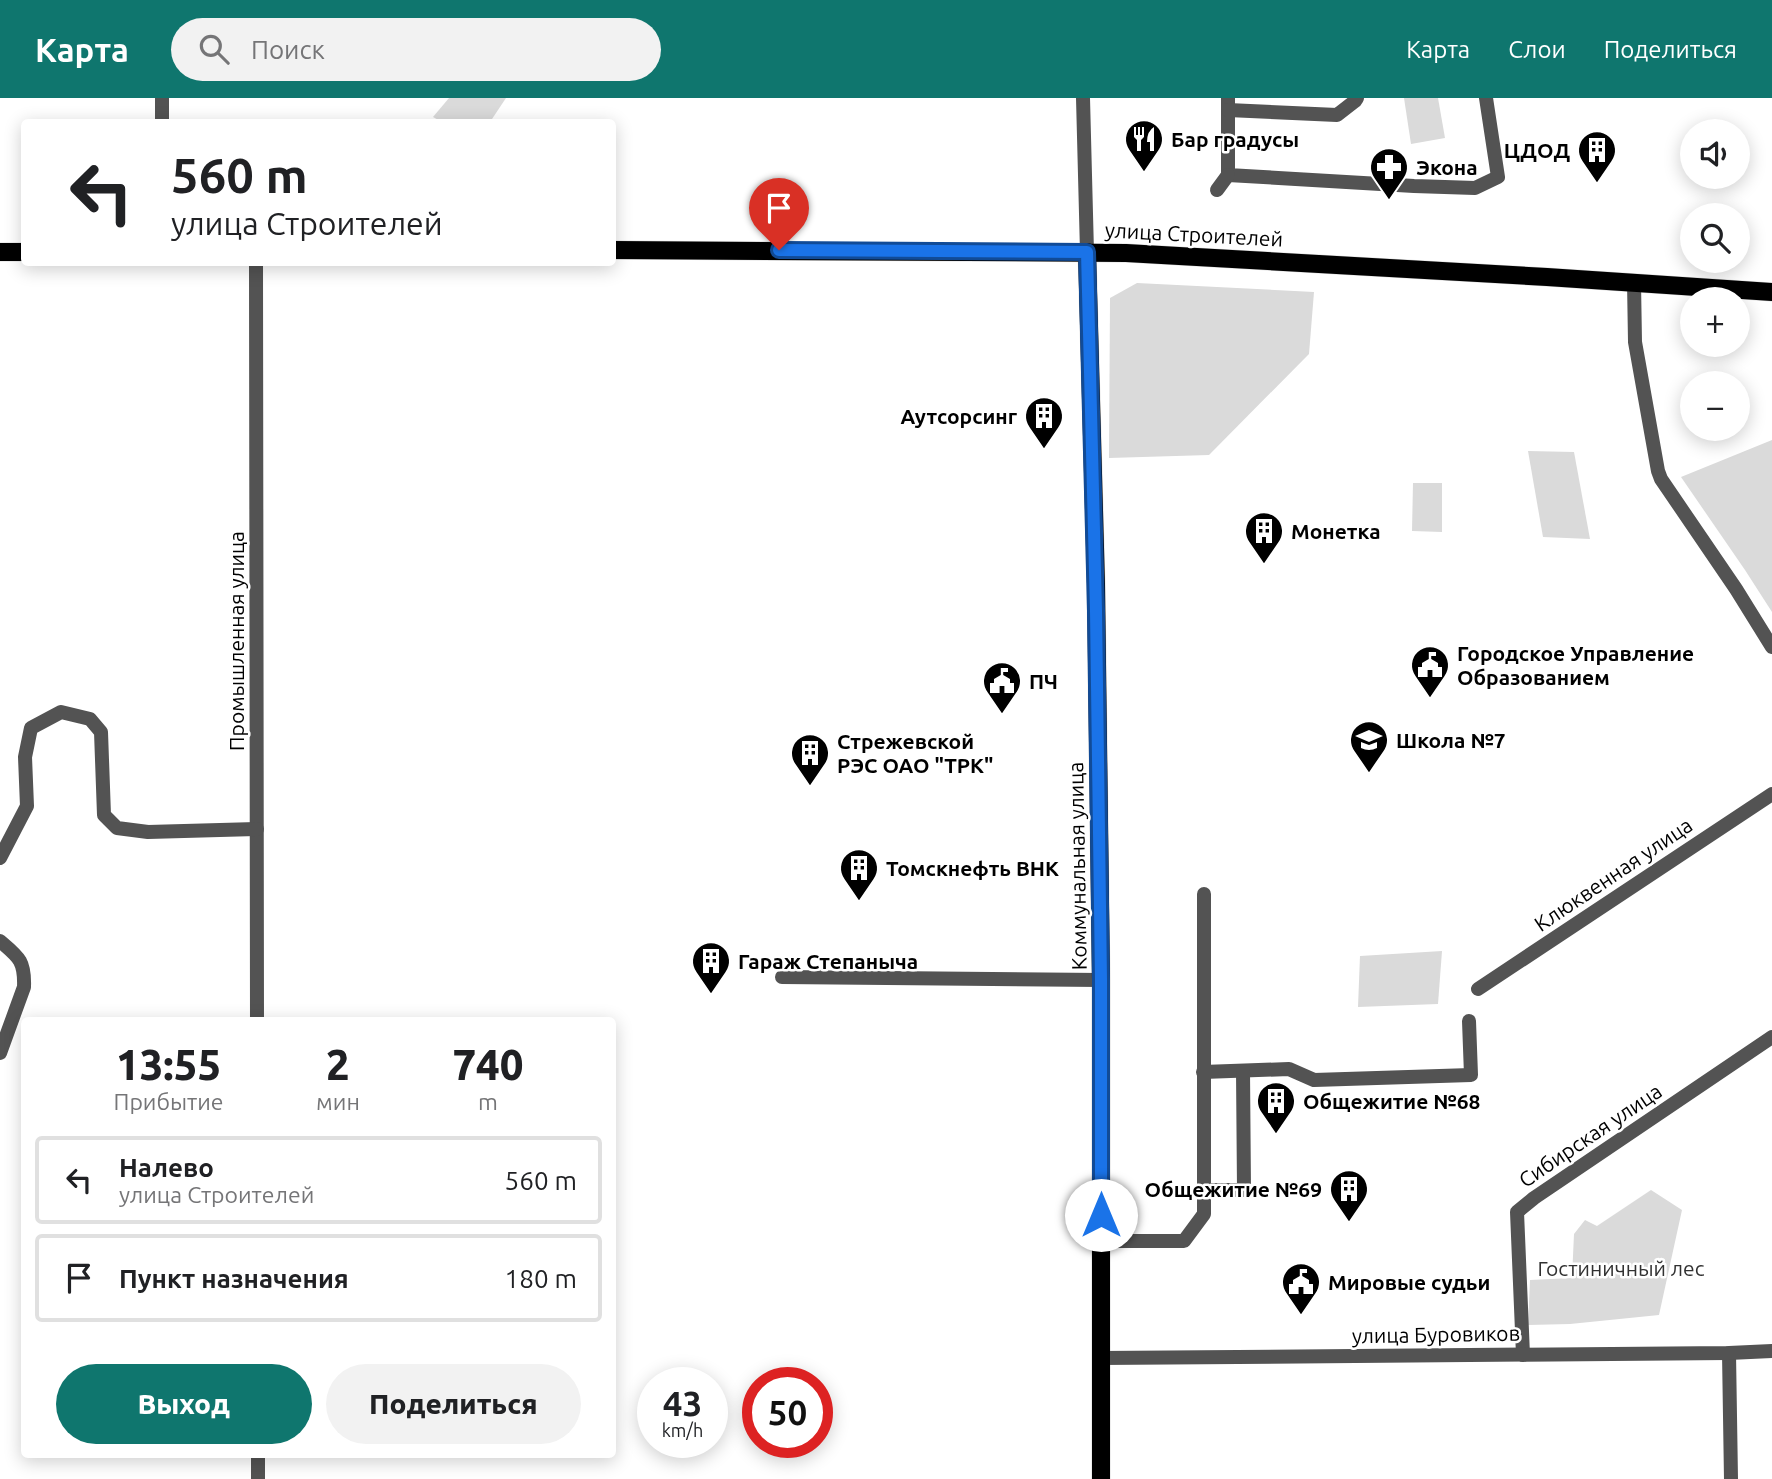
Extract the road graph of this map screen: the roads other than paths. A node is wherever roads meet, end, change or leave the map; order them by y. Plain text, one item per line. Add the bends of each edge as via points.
1 (162, 98) edge
2 (1083, 98) edge
3 (1357, 98) edge
4 (1486, 98) edge
5 (1228, 104) edge
6 (162, 119) edge
7 (1227, 175) junction
8 (1217, 190) dead end
9 (616, 250) edge
10 (0, 252) edge
11 (21, 252) edge
12 (1087, 252) junction
13 (256, 266) edge
14 (1634, 282) junction
15 (1772, 292) edge
16 (1772, 647) edge
17 (1772, 794) edge
18 (257, 829) junction
19 (0, 858) edge
20 (1204, 894) dead end
21 (0, 941) edge
22 (782, 976) dead end
23 (1101, 980) junction
24 (1478, 989) dead end
25 (257, 1017) edge
26 (1469, 1021) dead end
27 (1772, 1037) edge
28 (0, 1053) edge
29 (1243, 1070) junction
30 (1203, 1072) junction
31 (1204, 1190) junction
32 (1101, 1241) junction
33 (1772, 1351) edge
34 (1729, 1353) junction
35 (1522, 1355) junction
36 (1100, 1358) junction
37 (258, 1458) edge
38 (258, 1479) edge
39 (1101, 1479) edge
40 (1731, 1479) edge

1 - 6 street
2 - 12 street
3 - 5 street via 1337,115
4 - 7 street via 1498,177 1475,188
5 - 7 street
7 - 8 street
9 - 12 main road, улица Строителей
10 - 11 main road
12 - 14 main road, улица Строителей
12 - 23 main road, Коммунальная улица
13 - 18 street, Промышленная улица
14 - 15 main road, улица Строителей
14 - 16 street via 1635,342 1661,479
17 - 24 street, Клюквенная улица
18 - 19 street via 148,832 117,828 104,815 101,732 90,719 61,712 31,728 25,757 27,806
18 - 25 street, Промышленная улица
20 - 30 street
21 - 28 street via 20,958 24,976
22 - 23 street
23 - 32 main road, Коммунальная улица
26 - 29 street via 1471,1075 1314,1080 1289,1069
27 - 35 street, Сибирская улица via 1517,1212
29 - 30 street
29 - 31 street via 1244,1190
30 - 31 street
31 - 32 street via 1204,1214 1184,1241
32 - 36 main road, Коммунальная улица
33 - 34 street, улица Буровиков
34 - 35 street, улица Буровиков
34 - 40 street
35 - 36 street, улица Буровиков
36 - 39 main road, Коммунальная улица
37 - 38 street

